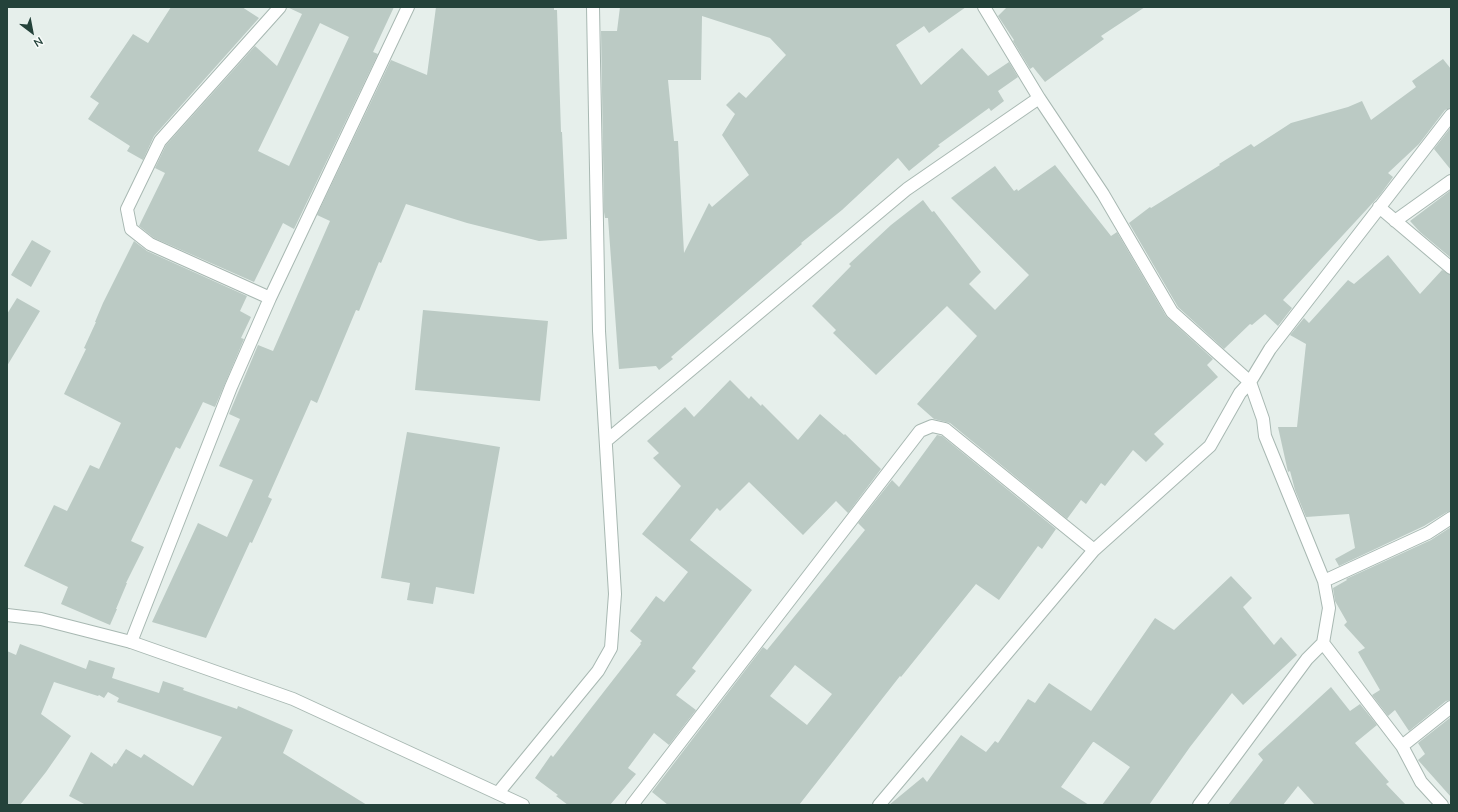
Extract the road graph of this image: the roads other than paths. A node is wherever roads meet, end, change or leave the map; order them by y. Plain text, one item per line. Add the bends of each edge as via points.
1 (280, 7) edge
2 (408, 7) edge
3 (593, 7) edge
4 (984, 7) edge
5 (1039, 98) junction
6 (1451, 115) edge
7 (1451, 181) edge
8 (1379, 207) junction
9 (1395, 221) junction
10 (1451, 268) edge
11 (270, 298) junction
12 (1250, 382) junction
13 (606, 441) junction
14 (1451, 518) edge
15 (1094, 550) junction
16 (1324, 581) junction
17 (7, 615) edge
18 (131, 642) junction
19 (1323, 643) junction
20 (1451, 707) edge
21 (1402, 746) junction
22 (498, 793) junction
23 (523, 805) edge
24 (632, 805) edge
25 (879, 805) edge
26 (1199, 805) edge
27 (1442, 805) edge

1 - 11 street via 160,142 127,209 131,230 150,244
2 - 11 street
3 - 13 street via 599,331
4 - 5 street
5 - 12 street via 1102,194 1172,312
5 - 13 street via 907,189
6 - 8 street
7 - 9 street
8 - 9 street
8 - 12 street via 1270,348
9 - 10 street
11 - 18 street via 231,387
12 - 15 street via 1240,393 1210,446
12 - 16 street via 1263,419 1265,436
13 - 22 street via 614,594 611,648 598,670
14 - 16 street via 1428,533
15 - 24 street via 945,429 932,426 920,431
15 - 25 street
16 - 19 street via 1329,608
17 - 18 street via 41,619
18 - 22 street via 293,699
19 - 21 street
19 - 26 street via 1307,659
20 - 21 street
21 - 27 street via 1421,782
22 - 23 street

